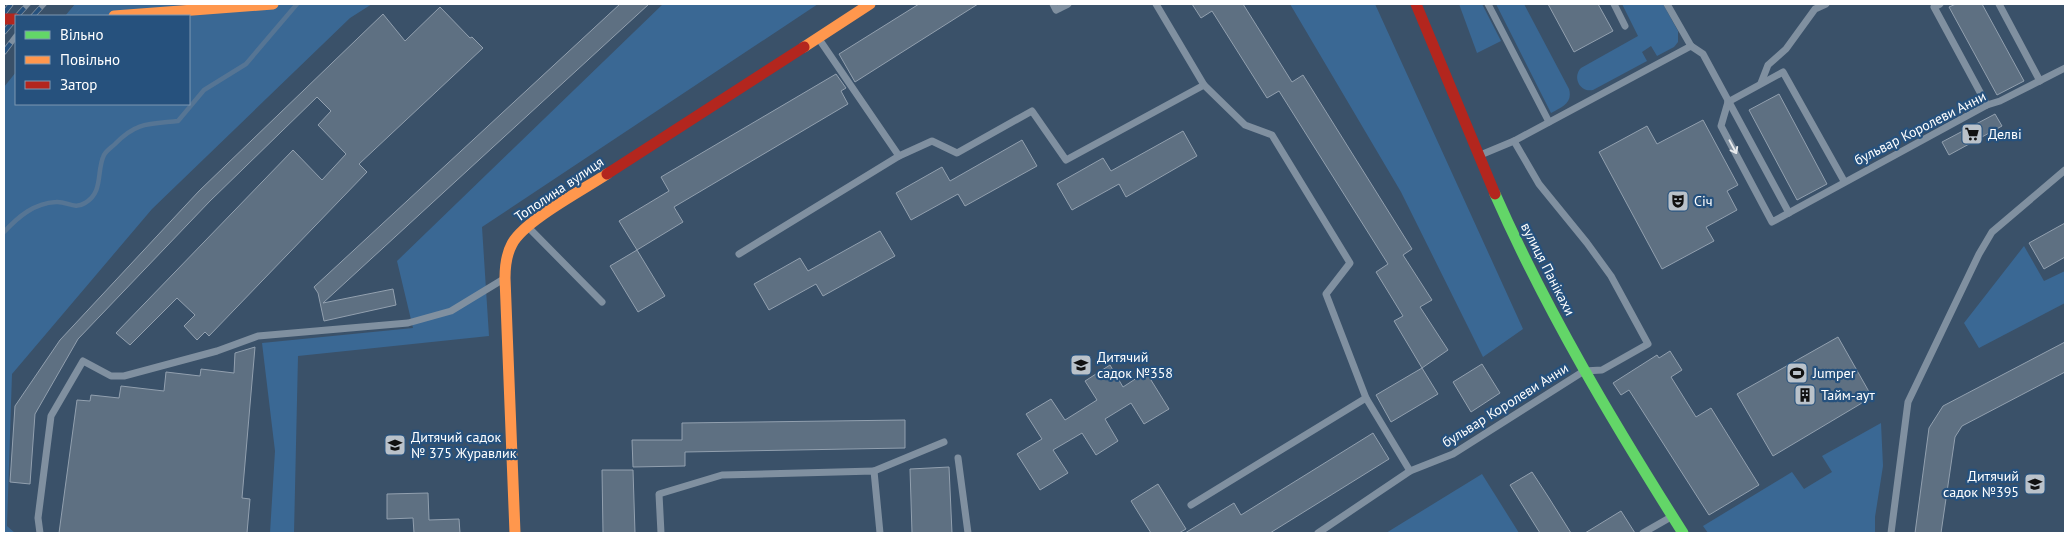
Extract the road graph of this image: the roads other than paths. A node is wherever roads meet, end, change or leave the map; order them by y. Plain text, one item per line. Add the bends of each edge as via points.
1 (273, 4) edge
2 (870, 4) edge
3 (1053, 4) edge
4 (1068, 4) edge
5 (1156, 4) edge
6 (1416, 4) edge
7 (1488, 4) edge
8 (1614, 4) edge
9 (1667, 4) edge
10 (1826, 4) edge
11 (1940, 4) edge
12 (1999, 4) edge
13 (127, 15) edge
14 (1625, 26) dead end
15 (818, 36) junction
16 (1691, 46) junction
17 (2065, 68) edge
18 (2040, 81) junction
19 (1761, 83) junction
20 (1204, 85) junction
21 (1728, 102) junction
22 (1987, 105) junction
23 (1549, 122) junction
24 (1514, 141) junction
25 (899, 156) junction
26 (1478, 156) junction
27 (2065, 170) edge
28 (1844, 181) junction
29 (1789, 213) junction
30 (527, 226) junction
31 (739, 254) dead end
32 (505, 278) junction
33 (602, 302) dead end
34 (1584, 371) junction
35 (1366, 398) junction
36 (944, 442) dead end
37 (958, 458) dead end
38 (1410, 471) junction
39 (874, 472) junction
40 (1191, 505) dead end
41 (1672, 516) junction
42 (40, 533) edge
43 (515, 533) edge
44 (660, 533) edge
45 (880, 533) edge
46 (968, 533) edge
47 (1318, 533) edge
48 (1643, 533) edge
49 (1683, 533) edge
50 (1892, 533) edge

1 - 13 street
2 - 15 street, Тополина вулиця
3 - 4 lane via 1056,10
5 - 20 lane
6 - 26 street, вулиця Панікахи
7 - 23 lane
8 - 14 lane
9 - 16 lane
10 - 19 lane via 1815,9 1786,49 1768,65
11 - 22 lane via 1934,7
12 - 18 lane
15 - 25 lane
15 - 30 street, Тополина вулиця
16 - 21 lane via 1702,54
16 - 23 lane
17 - 18 lane, бульвар Королеви Анни
18 - 22 lane, бульвар Королеви Анни
19 - 21 lane
19 - 28 lane via 1783,72
20 - 25 lane via 1066,160 1032,111 958,154 932,141
20 - 35 lane via 1245,125 1272,135 1350,263 1326,294
21 - 29 lane
21 -> 29 lane, бульвар Королеви Анни via 1721,126 1772,222
22 - 28 lane, бульвар Королеви Анни
23 - 24 lane
24 - 26 lane
24 - 34 lane, бульвар Королеви Анни via 1539,184 1611,276 1648,344 1602,370
25 - 31 lane
26 - 34 street, вулиця Панікахи via 1529,267
27 - 50 lane via 1992,232 1908,402
28 - 29 lane, бульвар Королеви Анни
30 - 32 street, Тополина вулиця via 509,249
30 - 33 lane
32 - 42 lane via 451,311 408,323 258,336 124,376 111,376 83,361 51,416 38,518
32 - 43 street, Тополина вулиця
34 - 38 lane, бульвар Королеви Анни via 1453,454
34 - 41 street, вулиця Панікахи
35 - 38 lane
35 - 40 lane
36 - 39 lane
37 - 46 lane
38 - 47 lane, бульвар Королеви Анни
39 - 44 lane via 722,476 695,483 659,494
39 - 45 lane
41 - 48 lane
41 - 49 street, вулиця Панікахи

